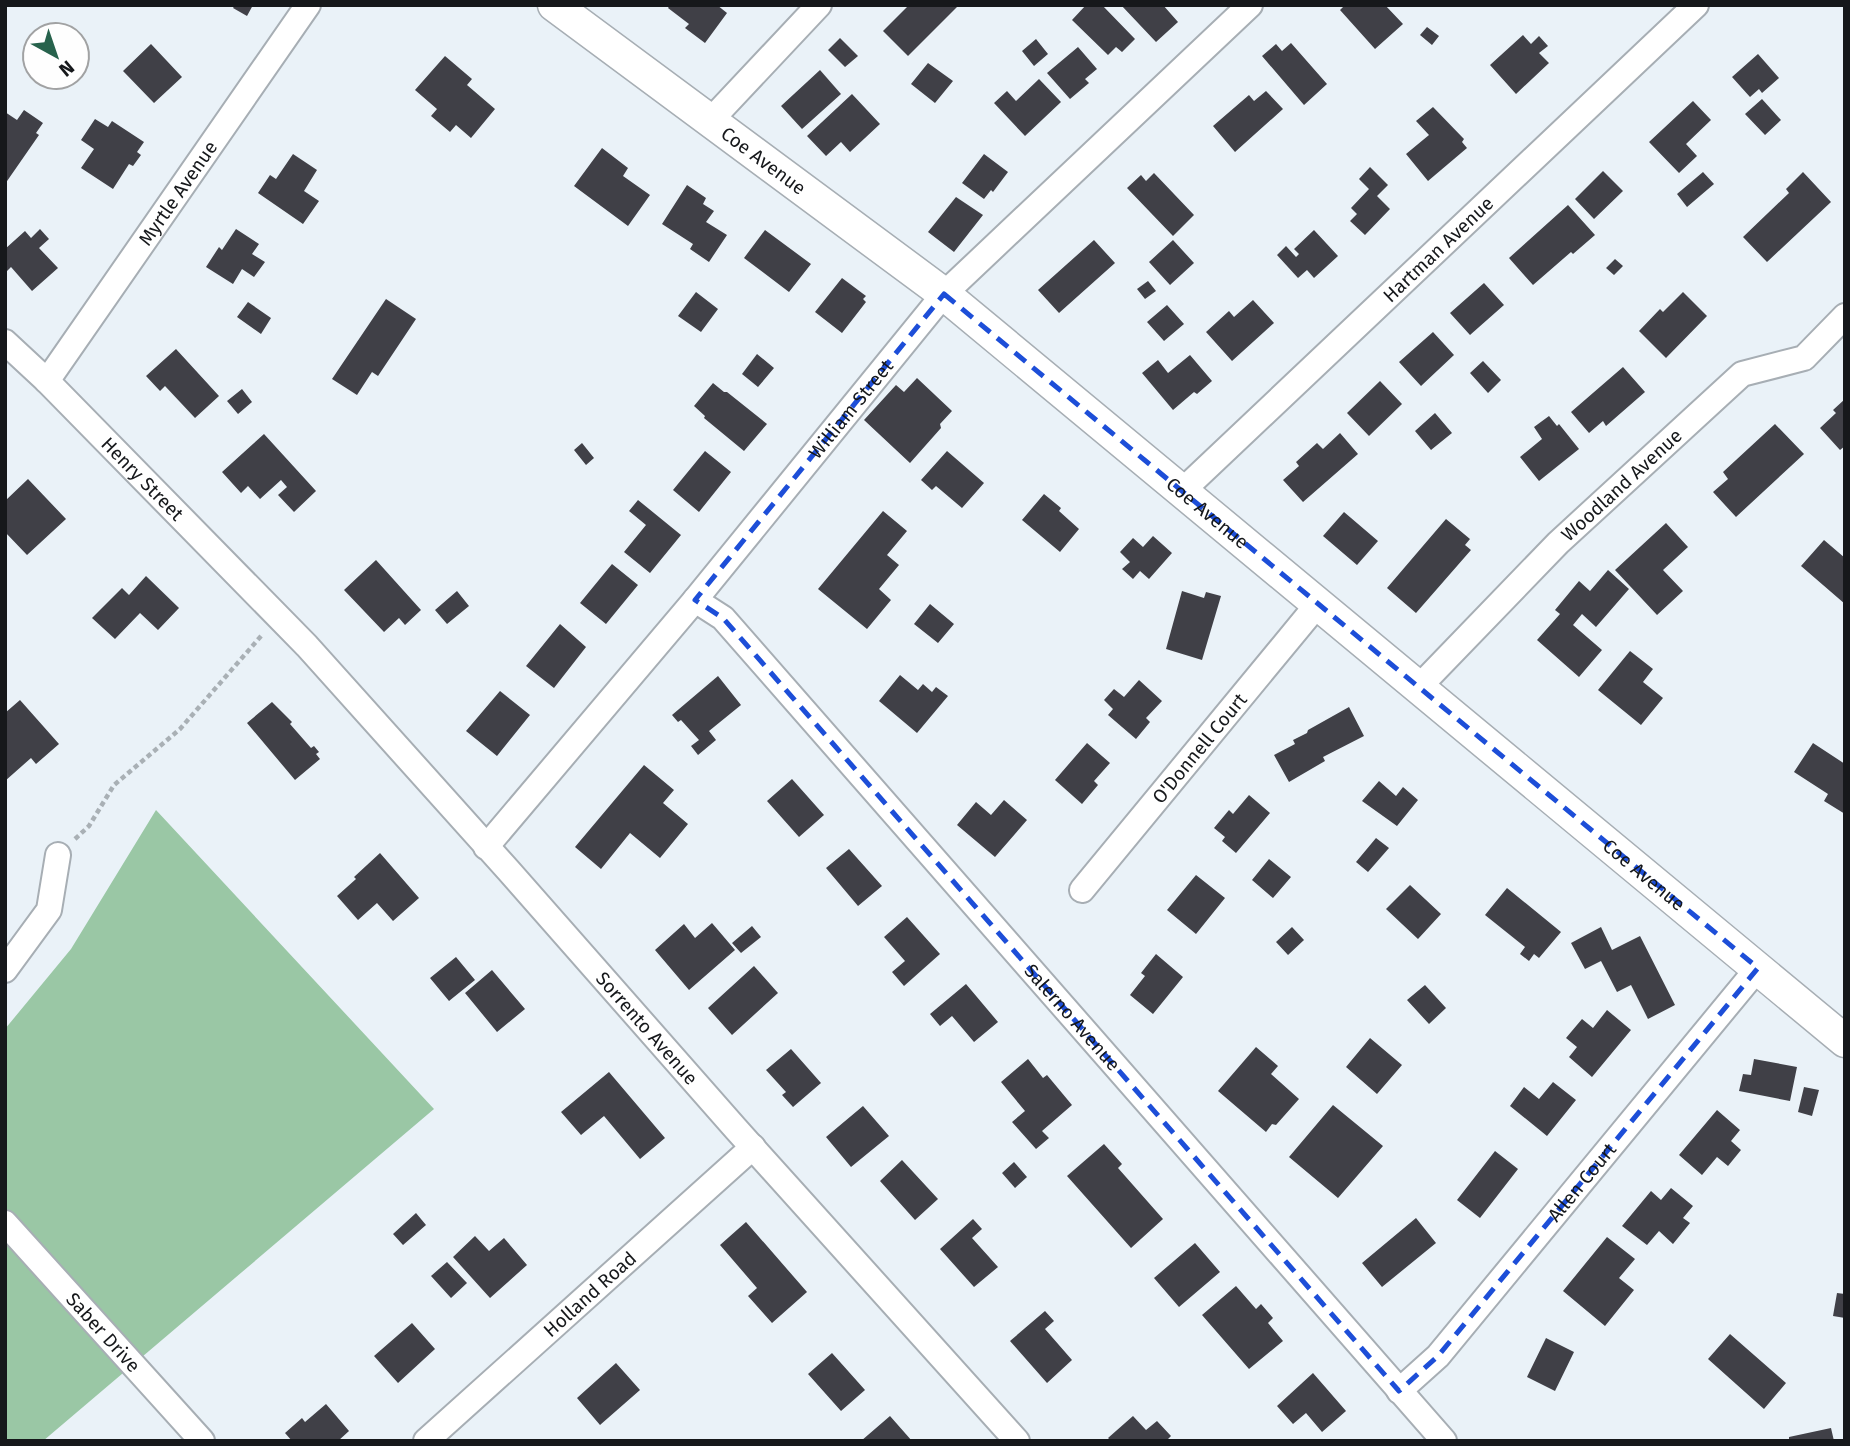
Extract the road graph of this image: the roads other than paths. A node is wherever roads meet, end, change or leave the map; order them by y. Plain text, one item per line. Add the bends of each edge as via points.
1 (308, 5) edge
2 (554, 5) edge
3 (819, 5) edge
4 (1250, 5) edge
5 (1696, 5) edge
6 (710, 121) junction
7 (944, 294) junction
8 (1845, 316) edge
9 (5, 342) edge
10 (47, 381) junction
11 (1180, 493) junction
12 (695, 600) junction
13 (1317, 605) junction
14 (279, 616) joint
15 (1417, 689) junction
16 (486, 847) junction
17 (58, 855) road end
18 (1082, 890) dead end
19 (1758, 968) junction
20 (5, 970) edge
21 (1845, 1041) edge
22 (753, 1147) junction
23 (5, 1223) edge
24 (1399, 1391) junction
25 (202, 1441) edge
26 (426, 1441) edge
27 (1017, 1441) edge
28 (1444, 1441) edge

1 - 10 street, Myrtle Avenue
2 - 6 street, Coe Avenue
3 - 6 street
4 - 7 street, William Street
5 - 11 street, Hartman Avenue
6 - 7 street, Coe Avenue
7 - 11 street, Coe Avenue
7 - 12 street, William Street
8 - 15 street, Woodland Avenue via 1804,358 1742,374 1558,543
9 - 10 street, Henry Street
10 - 14 street, Henry Street
11 - 13 street, Coe Avenue
12 - 16 street, William Street
12 - 24 street, Salerno Avenue via 723,618
13 - 15 street, Coe Avenue
13 - 18 street, O'Donnell Court
14 - 16 street, Sorrento Avenue
15 - 19 street, Coe Avenue
16 - 22 street, Sorrento Avenue
17 - 20 street via 49,910
19 - 21 street, Coe Avenue
19 - 24 street, Allen Court via 1438,1356
22 - 26 street, Holland Road
22 - 27 street, Sorrento Avenue
23 - 25 street, Saber Drive
24 - 28 street, Salerno Avenue

